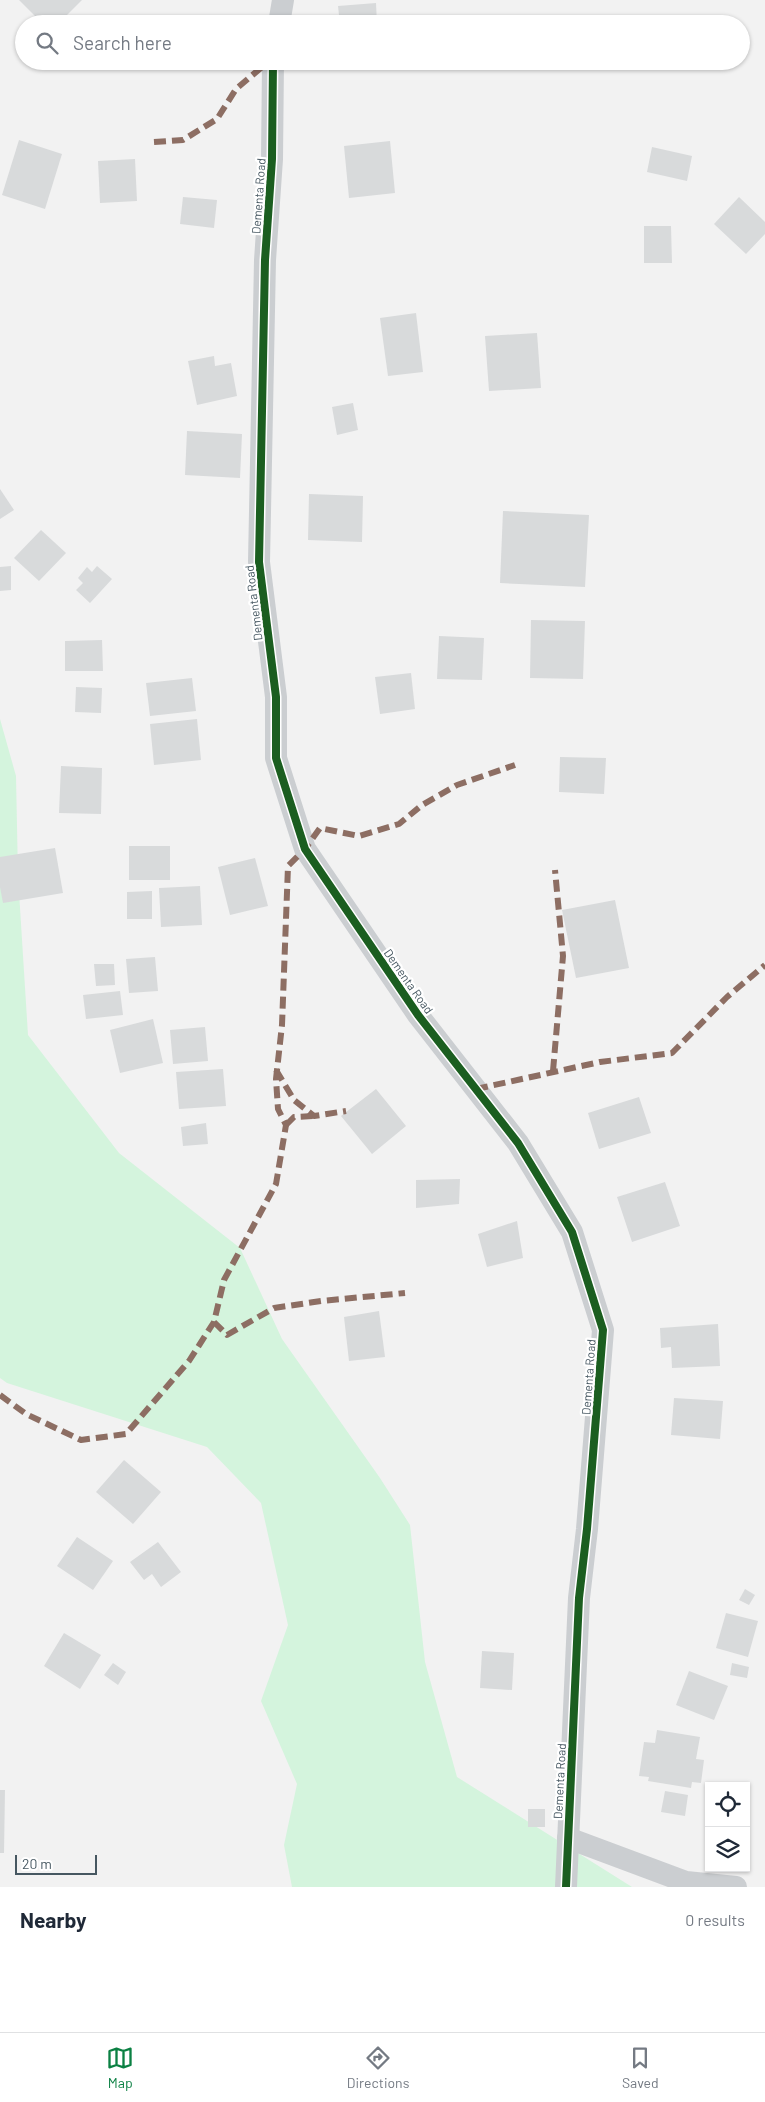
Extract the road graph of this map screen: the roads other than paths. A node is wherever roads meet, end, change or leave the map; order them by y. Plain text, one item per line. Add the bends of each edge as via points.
1 (283, 0) edge
2 (280, 15) edge
3 (273, 70) edge
4 (568, 1838) junction
5 (566, 1887) edge
6 (736, 1887) edge

1 - 2 street
3 - 4 street, Dementa Road via 272,159 265,260 259,562 276,697 276,758 305,849 418,1014 518,1143 572,1232 603,1330 579,1598
4 - 5 street, Dementa Road
4 - 6 street via 686,1882

